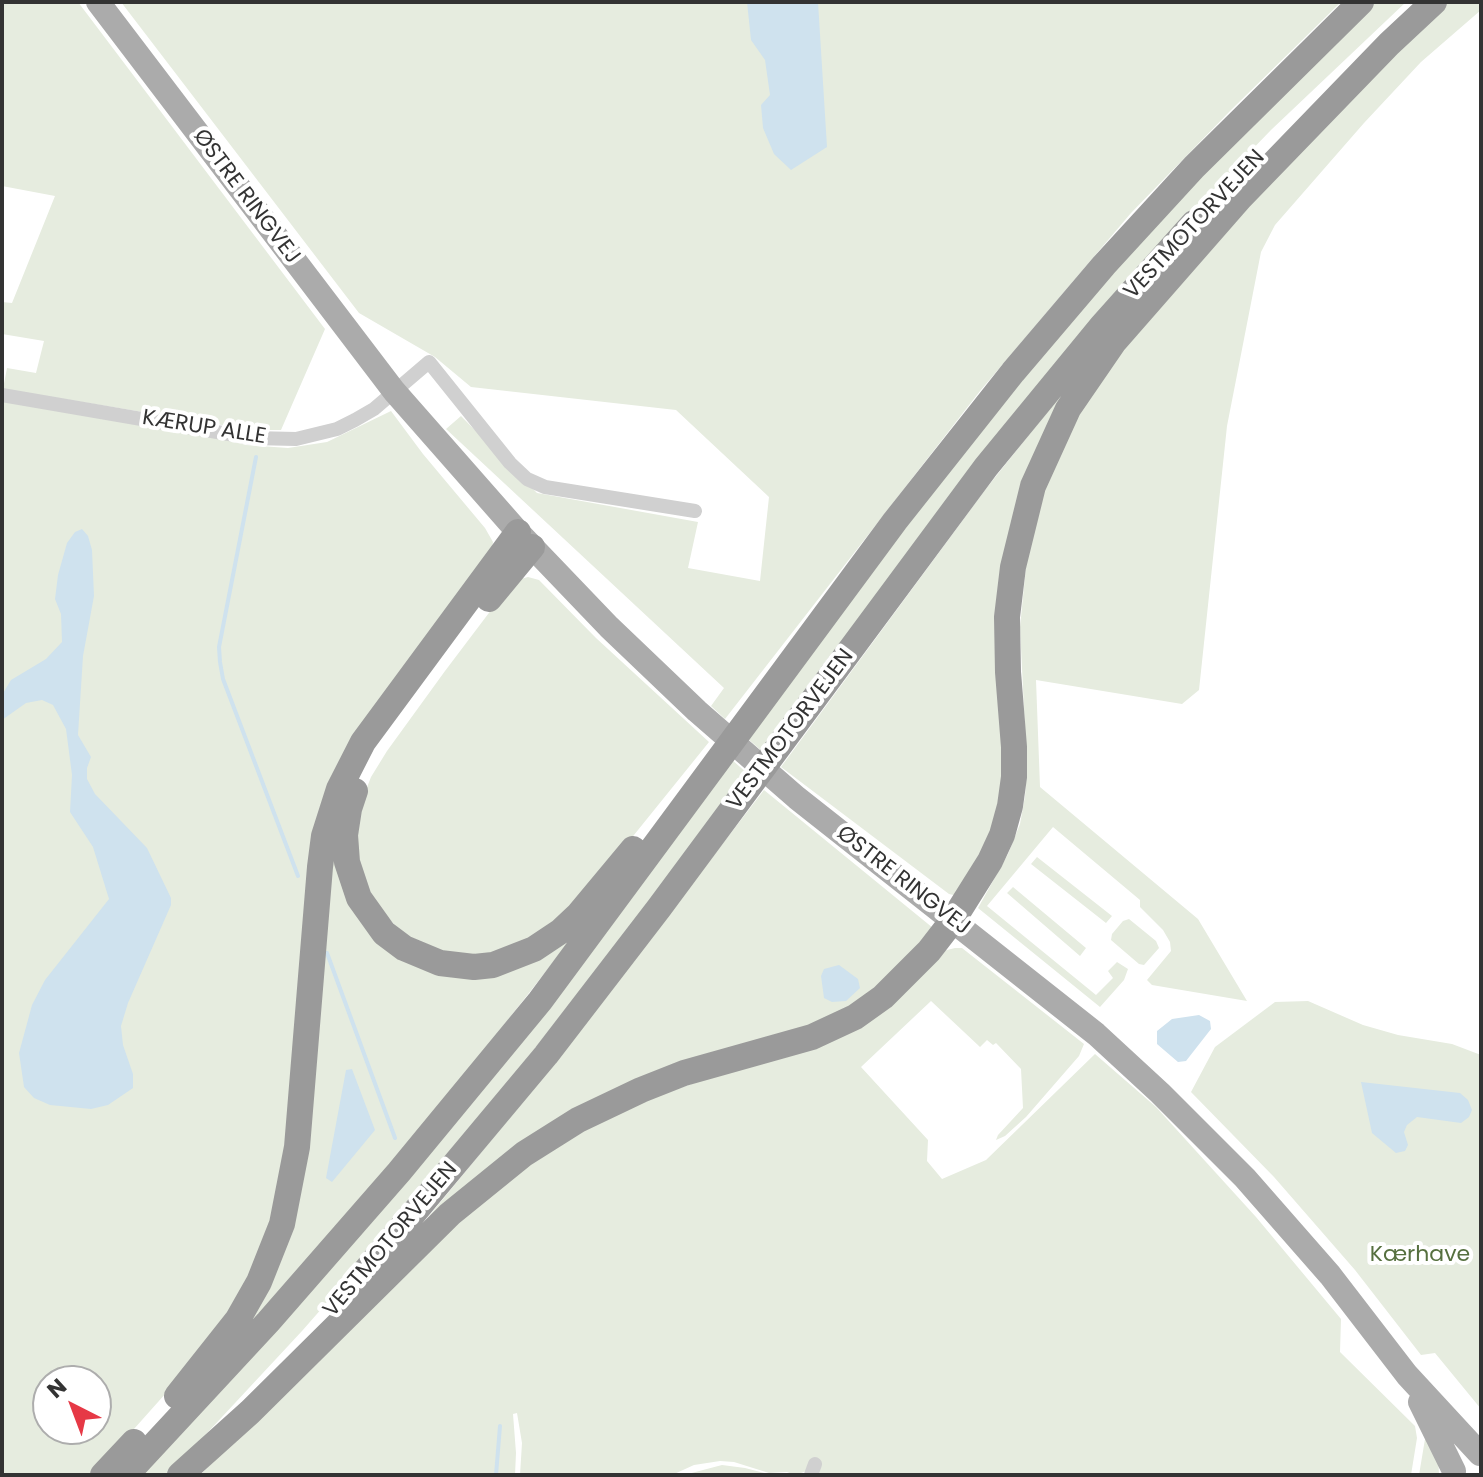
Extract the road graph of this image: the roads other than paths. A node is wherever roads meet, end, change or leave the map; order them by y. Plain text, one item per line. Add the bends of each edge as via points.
1 (98, 2) edge
2 (1361, 2) edge
3 (1420, 2) edge
4 (1434, 2) edge
5 (394, 391) junction
6 (2, 395) edge
7 (695, 511) dead end
8 (525, 539) junction
9 (827, 615) junction
10 (953, 920) junction
11 (1407, 1375) junction
12 (1481, 1454) edge
13 (1453, 1473) edge
14 (103, 1475) edge
15 (126, 1475) edge
16 (180, 1475) edge

1 - 5 main road, ØSTRE RINGVEJ
2 - 9 highway, VESTMOTORVEJEN via 1194,167 1104,265 895,521
3 - 16 highway, VESTMOTORVEJEN via 1341,73 1206,210 1101,327 986,467 546,1055 323,1320
4 - 10 highway via 1240,198 1114,342 1068,409 1033,486 1013,567 1007,646 1014,747 1010,806 990,861
5 - 6 street, KÆRUP ALLE via 337,429 296,439
5 - 7 street via 429,362 527,479 545,487
5 - 8 main road, ØSTRE RINGVEJ
8 - 9 highway via 386,733 349,809 347,862 359,898 384,933 440,963 474,967 508,961 561,931
8 - 10 main road, ØSTRE RINGVEJ via 697,711 797,798
8 - 14 highway via 363,742 332,807 316,897 297,1147 282,1224 270,1258 221,1343
9 - 15 highway, VESTMOTORVEJEN via 540,1001 379,1196
10 - 11 main road, ØSTRE RINGVEJ via 1113,1048 1245,1178 1330,1275
10 - 16 highway via 901,981 867,1011 812,1037 641,1090 524,1154 450,1214
11 - 12 main road, ØSTRE RINGVEJ
11 - 13 main road, ØSTRE RINGVEJ
12 - 13 main road

